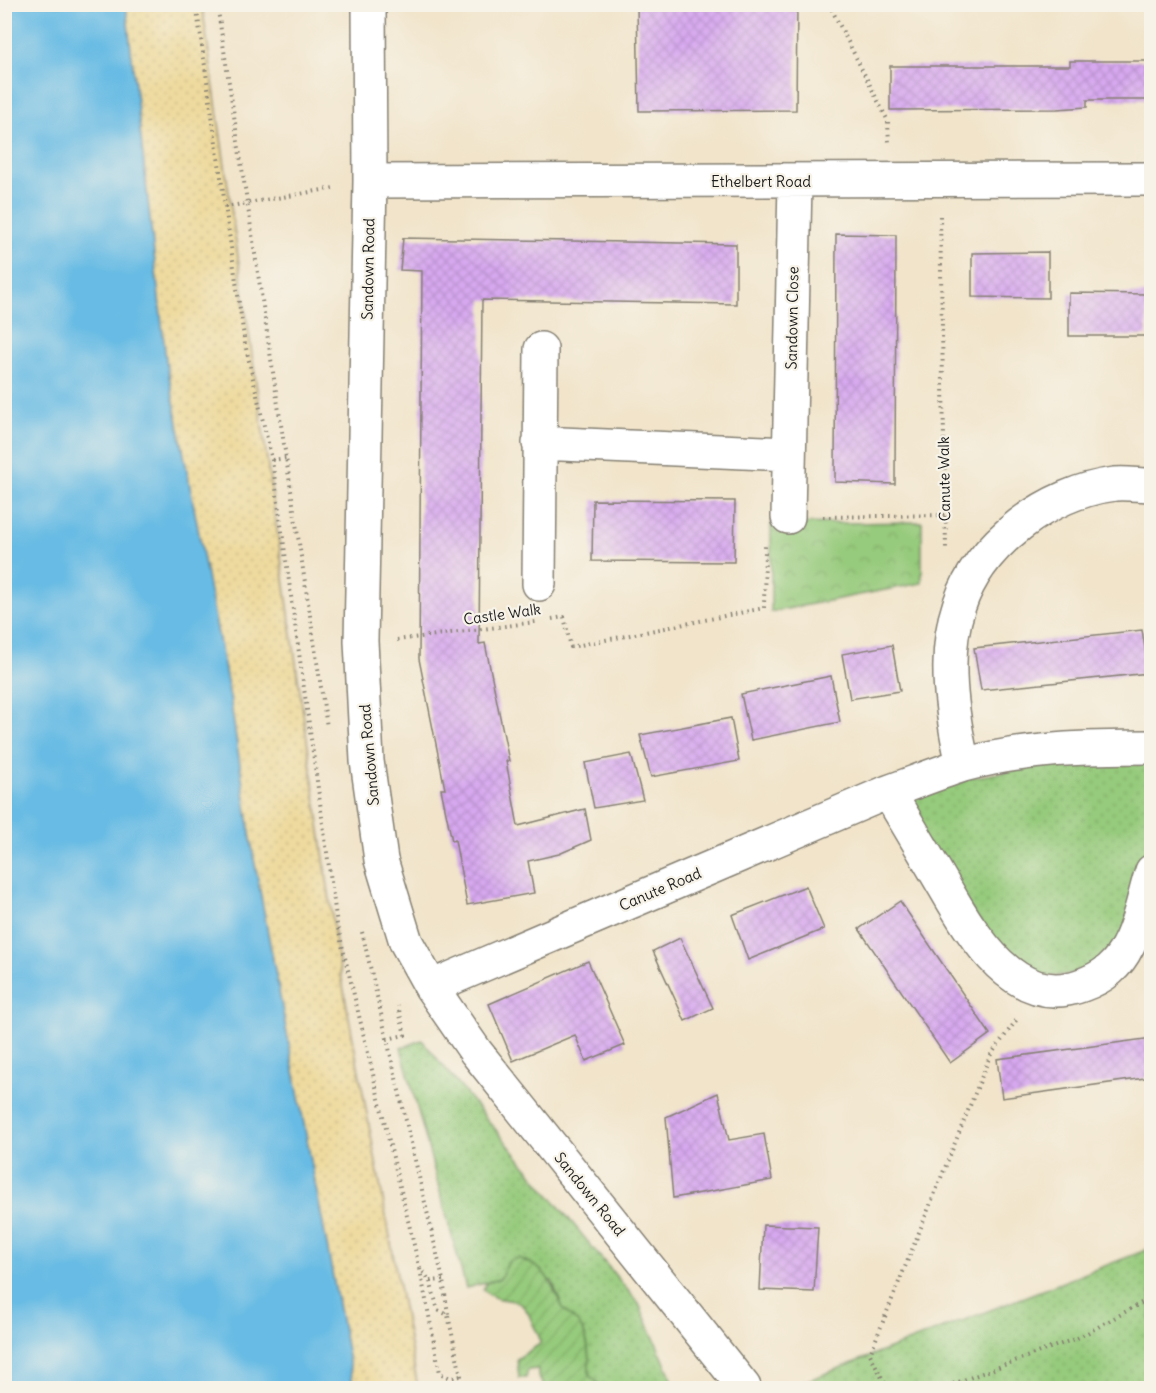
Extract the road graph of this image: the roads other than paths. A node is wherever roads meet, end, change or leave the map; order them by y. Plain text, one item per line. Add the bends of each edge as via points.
1 (369, 4) edge
2 (1152, 179) edge
3 (370, 181) junction
4 (795, 182) junction
5 (541, 349) dead end
6 (538, 443) junction
7 (789, 454) junction
8 (1152, 485) edge
9 (788, 517) road end
10 (539, 584) dead end
11 (1152, 747) edge
12 (963, 765) junction
13 (888, 792) junction
14 (1152, 871) edge
15 (431, 987) junction
16 (744, 1387) edge

1 - 3 street, Sandown Road
2 - 4 street, Ethelbert Road
3 - 4 street, Ethelbert Road
3 - 15 street, Sandown Road via 361,641 367,761 381,860 406,942
4 - 7 street, Sandown Close
5 - 6 street
6 - 7 street
6 - 10 street
7 - 9 street, Sandown Close
8 - 12 street via 1114,484 1065,499 1015,527 982,564 959,606 954,631 951,690
11 - 12 street, Canute Road via 1075,747
12 - 13 street, Canute Road
13 - 14 street via 974,937 1000,965 1022,981 1046,989 1071,989 1114,968 1129,944
13 - 15 street, Canute Road
15 - 16 street, Sandown Road via 477,1052

